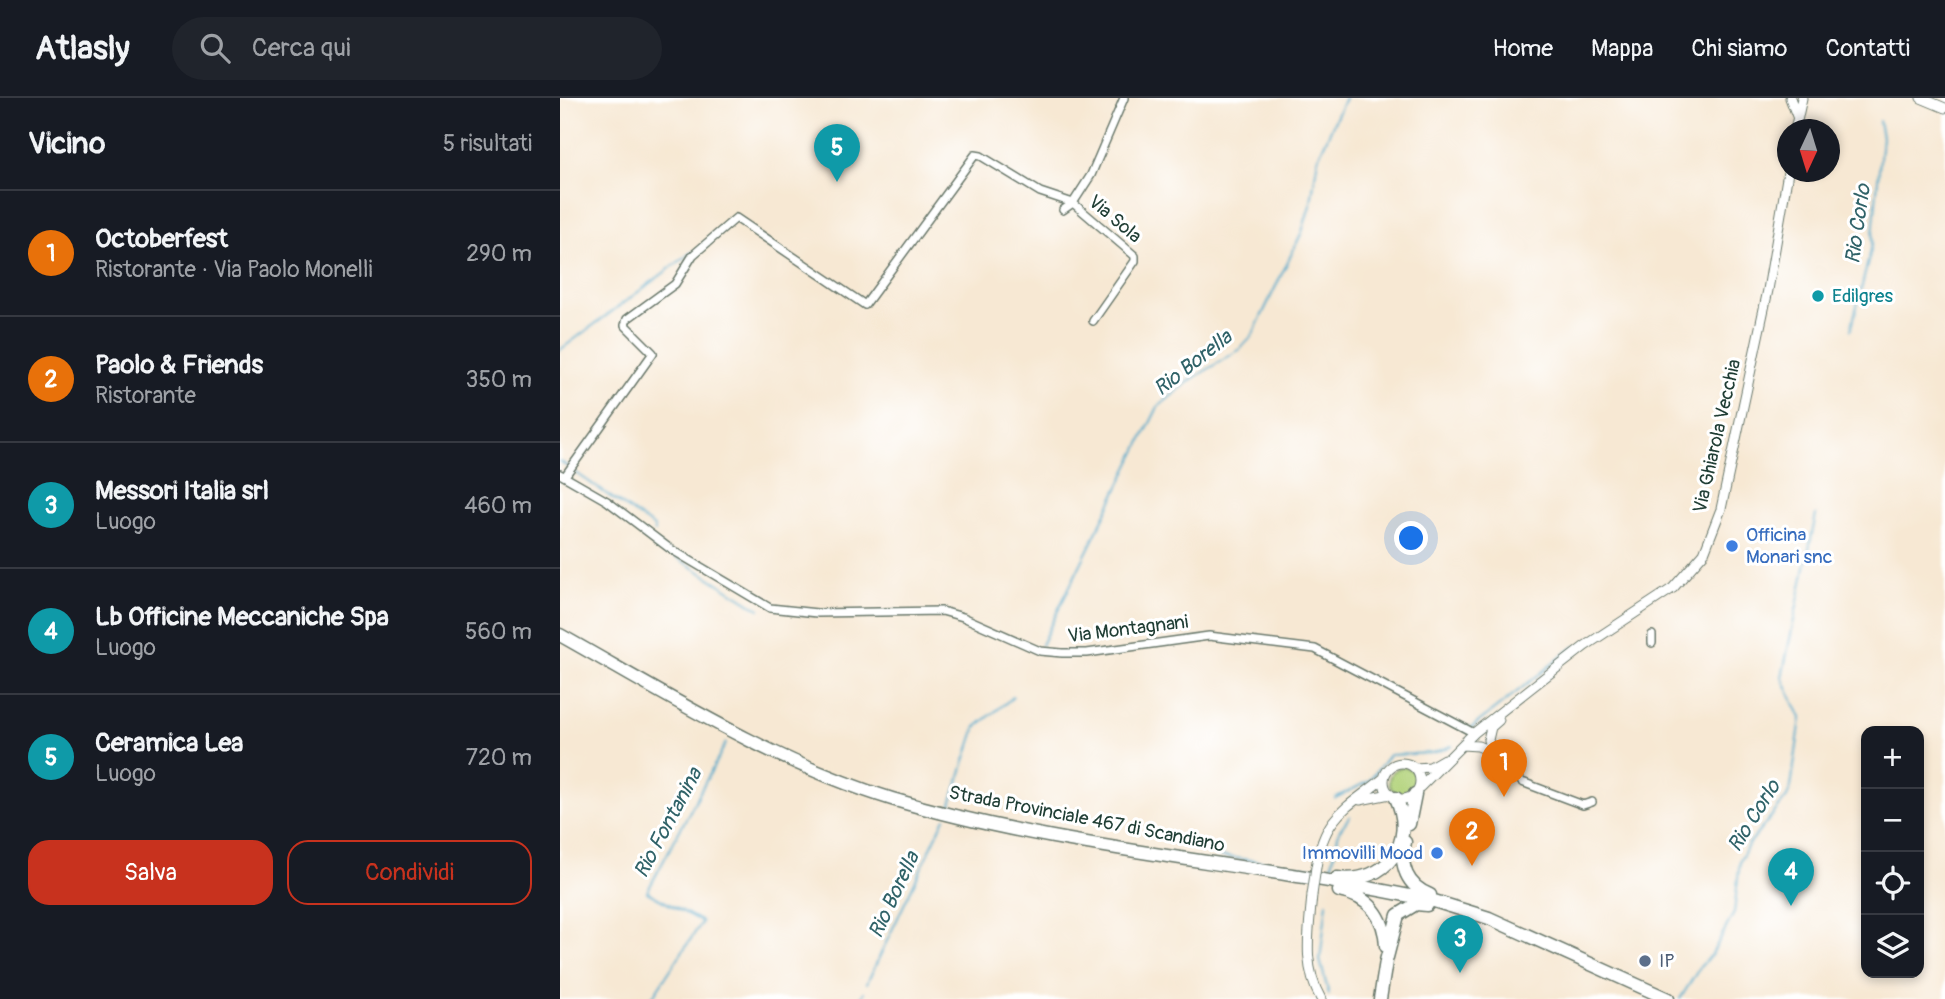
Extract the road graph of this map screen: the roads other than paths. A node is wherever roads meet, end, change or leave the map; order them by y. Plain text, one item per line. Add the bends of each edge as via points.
1 (1124, 98) edge
2 (1790, 98) edge
3 (1802, 98) edge
4 (1921, 98) edge
5 (1945, 108) edge
6 (1797, 117) joint
7 (1786, 182) edge
8 (1073, 203) junction
9 (1063, 210) dead end
10 (1093, 321) dead end
11 (566, 471) edge
12 (560, 635) edge
13 (1501, 712) junction
14 (1474, 733) junction
15 (1488, 740) junction
16 (1461, 745) junction
17 (1478, 746) junction
18 (1492, 752) junction
19 (1451, 755) junction
20 (1415, 768) junction
21 (1384, 778) junction
22 (1418, 791) junction
23 (1393, 796) junction
24 (1355, 802) junction
25 (1592, 802) dead end
26 (1241, 868) junction
27 (1503, 928) junction
28 (1386, 961) junction
29 (1321, 999) edge
30 (1380, 999) edge
31 (1653, 999) edge
32 (1668, 999) edge

1 - 8 street, Via Sola via 1091,175
2 - 6 street
3 - 6 street
4 - 5 street
7 - 13 street, Via Ghiarola Vecchia via 1722,504 1703,552 1691,571 1663,597 1585,646
8 - 9 street
8 - 10 street, Via Sola via 1135,256
8 - 11 street via 1040,192 975,155 865,304 736,218 693,255 675,284 627,319 625,326 653,353
11 - 14 street, Via Montagnani via 669,548 770,608 817,613 942,611 1040,651 1062,653 1209,636 1298,645 1315,649
12 - 26 highway, Strada Provinciale 467 di Scandiano via 778,754 891,799 1034,833
13 - 14 street, Via Ghiarola Vecchia
13 - 15 street
14 - 15 street
14 - 16 street, Via Ghiarola Vecchia
14 - 17 street
15 - 18 street
16 - 17 street
16 - 19 street, Via Ghiarola Vecchia
17 - 18 street
18 - 25 street via 1522,782 1583,805
19 - 20 street, Via Ghiarola Vecchia
19 - 22 street, Via Ghiarola Vecchia
20 - 21 street, Via Ghiarola Vecchia via 1397,764
20 - 22 street via 1420,777
21 - 23 street
21 - 24 street, Via Ghiarola Vecchia
22 - 23 street, Via Ghiarola Vecchia via 1406,799
22 - 27 highway via 1403,850 1410,882 1420,891 1464,906
23 - 24 street, Via Ghiarola Vecchia
23 - 26 highway via 1405,823 1399,846 1388,862 1365,877
24 - 29 street, Via Ghiarola Vecchia, bridge via 1330,822 1320,842 1307,955
26 - 27 highway, Strada Provinciale 467 di Scandiano via 1434,901
26 - 28 highway via 1346,892 1368,903 1382,922
27 - 28 highway via 1416,904 1398,915
27 - 31 highway, Strada Provinciale 467 di Scandiano
27 - 32 highway, Strada Provinciale 467 di Scandiano
28 - 30 highway

